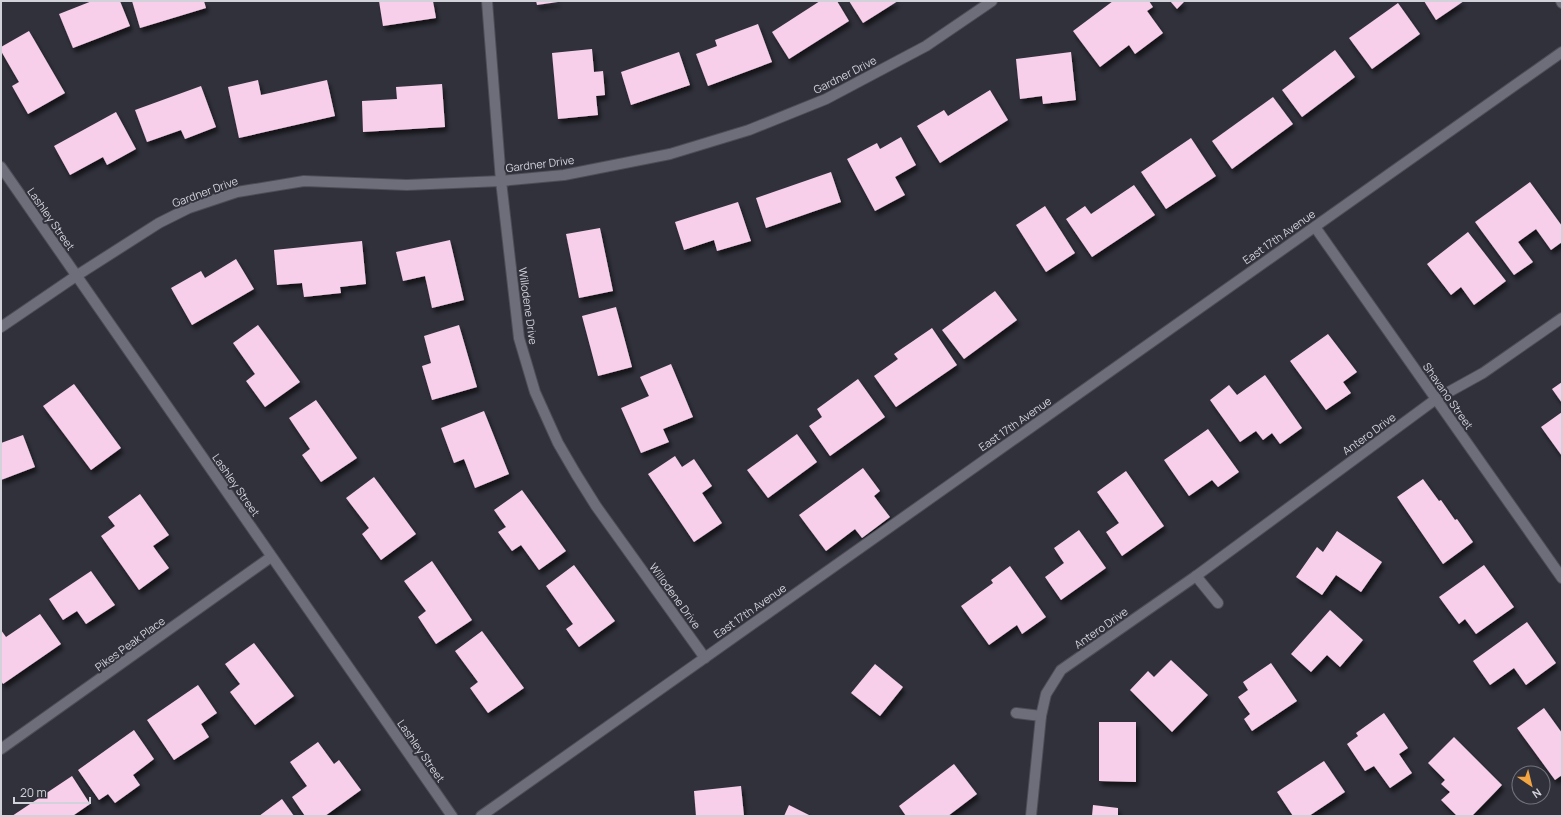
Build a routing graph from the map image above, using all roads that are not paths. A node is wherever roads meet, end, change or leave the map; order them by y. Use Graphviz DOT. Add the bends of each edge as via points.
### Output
graph roads {
  1 [pos="487,1"];
  2 [pos="992,1"];
  3 [pos="1562,52"];
  4 [pos="1,168"];
  5 [pos="501,181"];
  6 [pos="1315,227"];
  7 [pos="76,276"];
  8 [pos="1562,318"];
  9 [pos="1,327"];
  10 [pos="1436,399"];
  11 [pos="272,557"];
  12 [pos="1196,576"];
  13 [pos="1562,578"];
  14 [pos="1218,603"];
  15 [pos="705,658"];
  16 [pos="1016,713"];
  17 [pos="1041,716"];
  18 [pos="1,749"];
  19 [pos="452,816"];
  20 [pos="482,816"];
  21 [pos="1031,816"];
  1 -- 5 [label="street, Willodene Drive"];
  2 -- 5 [label="street, Gardner Drive" via="926,46 826,99 749,130 670,154 564,175"];
  3 -- 6 [label="street, East 17th Avenue"];
  4 -- 7 [label="street, Lashley Street"];
  5 -- 7 [label="street, Gardner Drive" via="407,185 304,181 237,192 189,208 159,223"];
  5 -- 15 [label="street, Willodene Drive" via="519,338 535,392 558,442 596,506"];
  6 -- 10 [label="street, Shavano Street"];
  6 -- 15 [label="street, East 17th Avenue"];
  7 -- 9 [label="street, Gardner Drive"];
  7 -- 11 [label="street, Lashley Street"];
  8 -- 10 [label="street, Antero Drive" via="1483,373"];
  10 -- 12 [label="street, Antero Drive"];
  10 -- 13 [label="street, Shavano Street"];
  11 -- 18 [label="street, Pikes Peak Place"];
  11 -- 19 [label="street, Lashley Street"];
  12 -- 14 [label="street"];
  12 -- 17 [label="street, Antero Drive" via="1062,670 1046,694"];
  15 -- 20 [label="street, East 17th Avenue"];
  16 -- 17 [label="street"];
  17 -- 21 [label="street, Antero Drive"];
}
